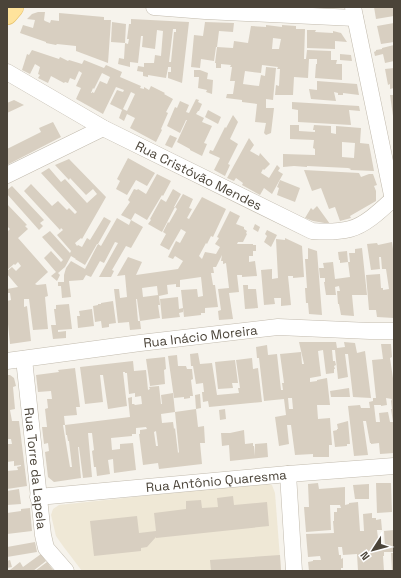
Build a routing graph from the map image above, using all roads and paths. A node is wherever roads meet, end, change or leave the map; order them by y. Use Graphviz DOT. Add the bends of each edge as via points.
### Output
graph roads {
  1 [pos="13,7"];
  2 [pos="154,7"];
  3 [pos="354,13"];
  4 [pos="7,14"];
  5 [pos="7,72"];
  6 [pos="103,128"];
  7 [pos="7,175"];
  8 [pos="393,199"];
  9 [pos="394,331"];
  10 [pos="24,359"];
  11 [pos="7,361"];
  12 [pos="394,466"];
  13 [pos="288,474"];
  14 [pos="38,497"];
  15 [pos="66,571"];
  16 [pos="294,571"];
  1 -- 4 [label="main road"];
  2 -- 3 [label="street" via="205,11"];
  3 -- 8 [label="street"];
  5 -- 6 [label="street, Rua Cristóvão Mendes"];
  6 -- 7 [label="street"];
  6 -- 8 [label="street, Rua Cristóvão Mendes" via="312,231 332,232 351,229 363,223"];
  9 -- 10 [label="street, Rua Inácio Moreira" via="278,327"];
  10 -- 11 [label="street, Rua Inácio Moreira"];
  10 -- 14 [label="street, Rua Torre da Lapela"];
  12 -- 13 [label="street, Rua Antônio Quaresma"];
  13 -- 14 [label="street, Rua Antônio Quaresma"];
  13 -- 16 [label="street"];
  14 -- 15 [label="street, Rua Torre da Lapela" via="46,548"];
}
